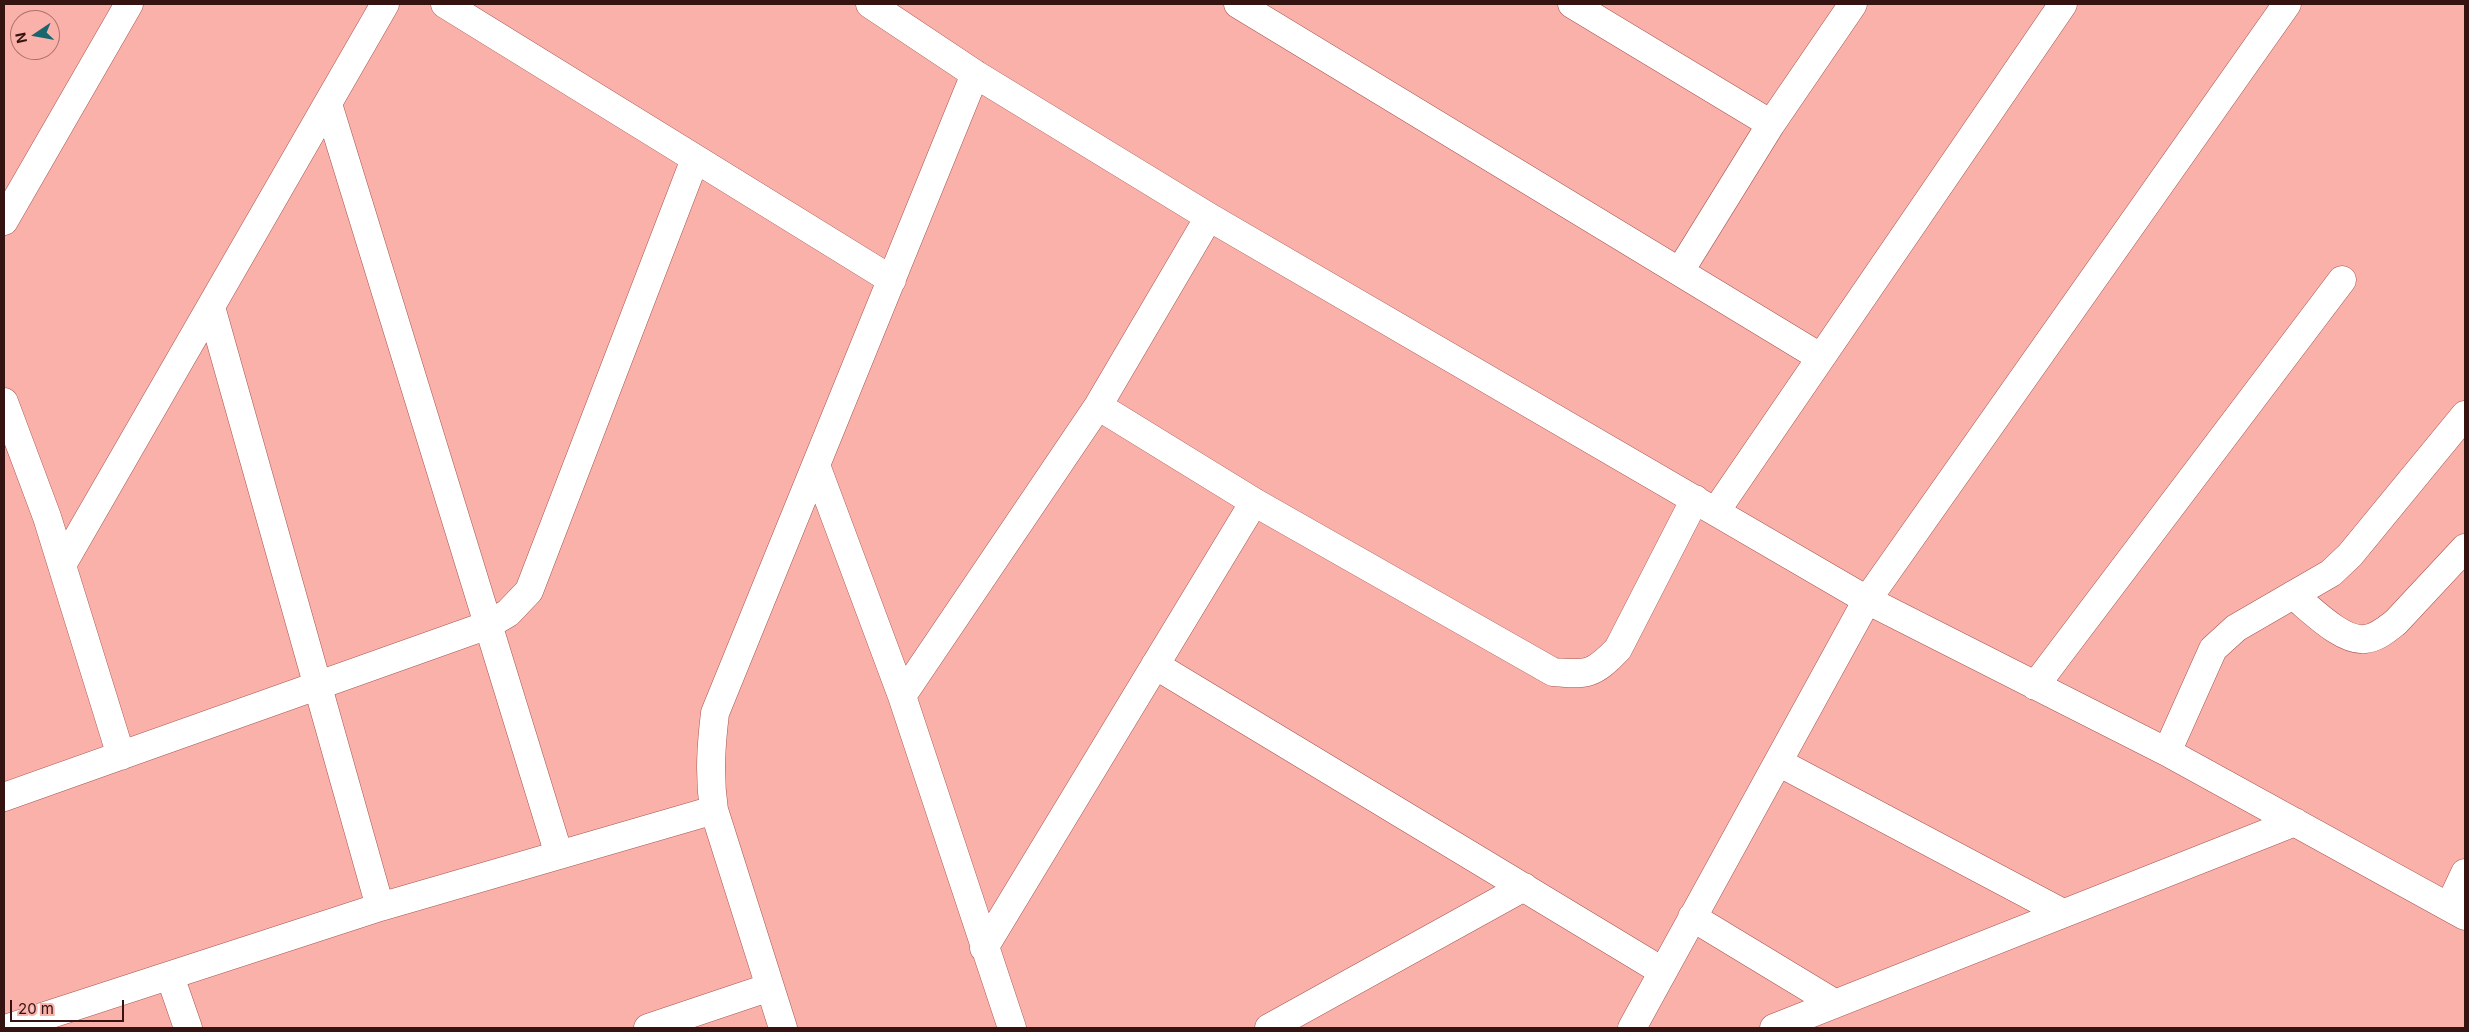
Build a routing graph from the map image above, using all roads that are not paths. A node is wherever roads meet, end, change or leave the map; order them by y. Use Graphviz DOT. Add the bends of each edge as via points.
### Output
graph roads {
  1 [pos="130,4"];
  2 [pos="385,4"];
  3 [pos="445,4"];
  4 [pos="870,4"];
  5 [pos="1238,4"];
  6 [pos="1572,4"];
  7 [pos="1853,4"];
  8 [pos="2062,4"];
  9 [pos="2287,4"];
  10 [pos="975,74"];
  11 [pos="328,104"];
  12 [pos="1771,124"];
  13 [pos="695,159"];
  14 [pos="1209,217"];
  15 [pos="4,221"];
  16 [pos="1680,271"];
  17 [pos="892,280"];
  18 [pos="2342,280"];
  19 [pos="211,307"];
  20 [pos="1820,357"];
  21 [pos="4,402"];
  22 [pos="1098,406"];
  23 [pos="2465,415"];
  24 [pos="817,468"];
  25 [pos="1254,502"];
  26 [pos="1705,505"];
  27 [pos="2465,548"];
  28 [pos="62,565"];
  29 [pos="2293,595"];
  30 [pos="1868,600"];
  31 [pos="488,625"];
  32 [pos="1155,665"];
  33 [pos="318,685"];
  34 [pos="2035,686"];
  35 [pos="902,696"];
  36 [pos="2167,752"];
  37 [pos="121,756"];
  38 [pos="1778,762"];
  39 [pos="4,797"];
  40 [pos="714,810"];
  41 [pos="2296,822"];
  42 [pos="559,854"];
  43 [pos="2465,873"];
  44 [pos="1524,887"];
  45 [pos="380,907"];
  46 [pos="2457,912"];
  47 [pos="2064,913"];
  48 [pos="1692,917"];
  49 [pos="984,948"];
  50 [pos="1662,971"];
  51 [pos="170,976"];
  52 [pos="770,987"];
  53 [pos="1834,1003"];
  54 [pos="8,1028"];
  55 [pos="188,1028"];
  56 [pos="648,1028"];
  57 [pos="783,1028"];
  58 [pos="1012,1028"];
  59 [pos="1269,1028"];
  60 [pos="1632,1028"];
  61 [pos="1774,1028"];
  1 -- 15 [label="street"];
  2 -- 11 [label="street"];
  3 -- 13 [label="street"];
  4 -- 10 [label="street"];
  5 -- 16 [label="street"];
  6 -- 12 [label="street"];
  7 -- 12 [label="street"];
  8 -- 20 [label="street"];
  9 -- 30 [label="street"];
  10 -- 14 [label="street"];
  10 -- 17 [label="street"];
  11 -- 19 [label="street"];
  11 -- 31 [label="street"];
  12 -- 16 [label="street"];
  13 -- 17 [label="street"];
  13 -- 31 [label="street" via="529,591 508,613"];
  14 -- 22 [label="street"];
  14 -- 26 [label="street"];
  16 -- 20 [label="street"];
  17 -- 24 [label="street"];
  18 -- 34 [label="street"];
  19 -- 28 [label="street"];
  19 -- 33 [label="street"];
  20 -- 26 [label="street"];
  21 -- 28 [label="street"];
  22 -- 25 [label="street"];
  22 -- 35 [label="street"];
  23 -- 29 [label="street" via="2350,555 2331,573"];
  24 -- 35 [label="street"];
  24 -- 40 [label="street" via="715,713 710,752"];
  25 -- 26 [label="street" via="1522,657 1553,672 1579,675 1600,668 1618,649"];
  25 -- 32 [label="street"];
  26 -- 30 [label="street"];
  27 -- 29 [label="street" via="2396,622 2384,633 2366,639 2347,637"];
  28 -- 37 [label="street"];
  29 -- 36 [label="street" via="2236,628 2213,649"];
  30 -- 34 [label="street"];
  30 -- 38 [label="street"];
  31 -- 33 [label="street"];
  31 -- 42 [label="street"];
  32 -- 44 [label="street"];
  32 -- 49 [label="street"];
  33 -- 37 [label="street"];
  33 -- 45 [label="street"];
  34 -- 36 [label="street"];
  35 -- 49 [label="street"];
  36 -- 41 [label="street"];
  37 -- 39 [label="street"];
  38 -- 47 [label="street"];
  38 -- 48 [label="street"];
  40 -- 42 [label="street"];
  40 -- 52 [label="street"];
  41 -- 46 [label="street"];
  41 -- 47 [label="street"];
  42 -- 45 [label="street"];
  43 -- 46 [label="street"];
  44 -- 50 [label="street"];
  44 -- 59 [label="street"];
  45 -- 51 [label="street"];
  47 -- 53 [label="street"];
  48 -- 50 [label="street"];
  48 -- 53 [label="street"];
  49 -- 58 [label="street"];
  50 -- 60 [label="street"];
  51 -- 54 [label="street"];
  51 -- 55 [label="street"];
  52 -- 56 [label="street"];
  52 -- 57 [label="street"];
  53 -- 61 [label="street"];
}
